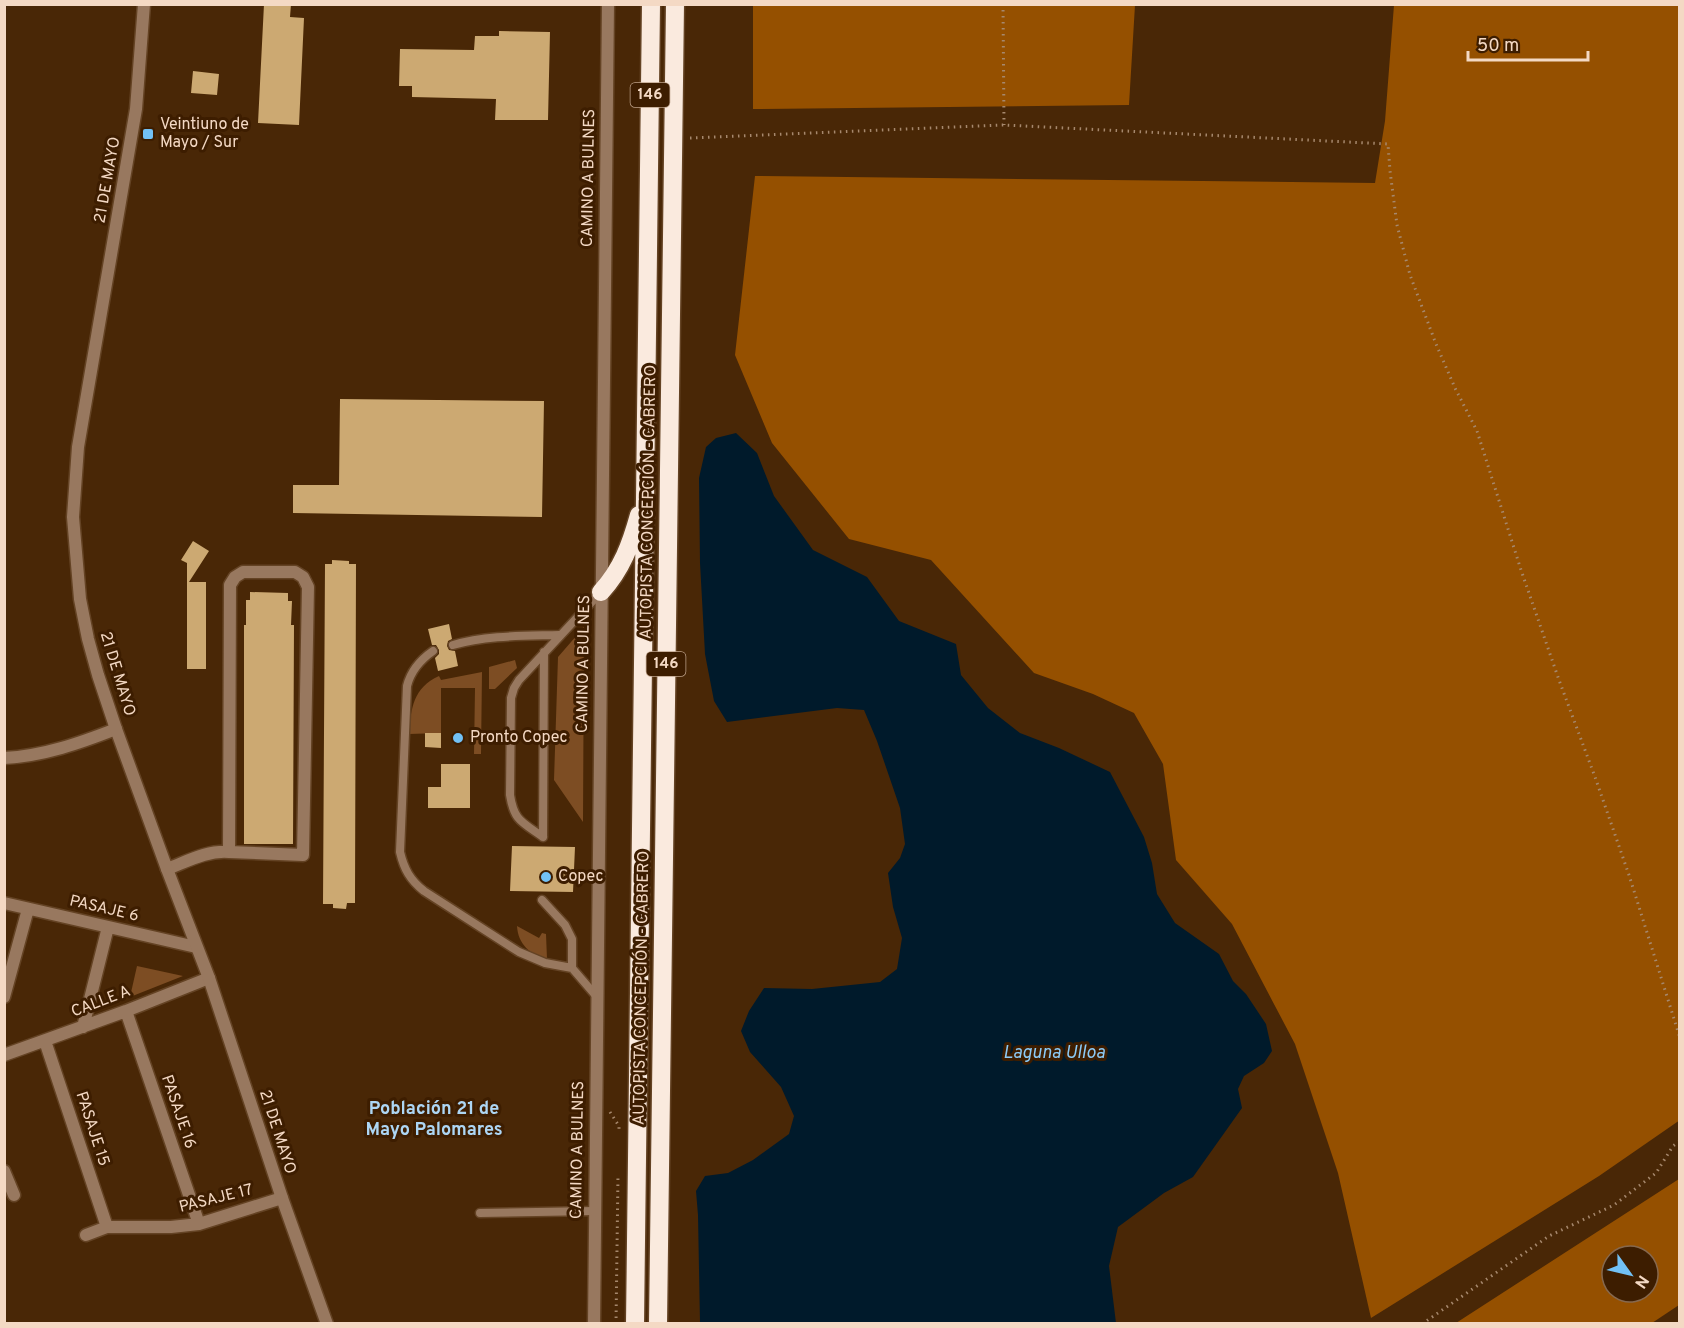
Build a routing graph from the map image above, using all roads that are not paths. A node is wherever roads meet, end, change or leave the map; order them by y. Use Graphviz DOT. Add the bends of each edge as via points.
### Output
graph roads {
  1 [pos="144,4"];
  2 [pos="608,4"];
  3 [pos="651,4"];
  4 [pos="675,4"];
  5 [pos="646,490"];
  6 [pos="601,592"];
  7 [pos="560,635"];
  8 [pos="453,645"];
  9 [pos="434,651"];
  10 [pos="544,652"];
  11 [pos="116,729"];
  12 [pos="4,758"];
  13 [pos="229,852"];
  14 [pos="167,869"];
  15 [pos="542,900"];
  16 [pos="4,903"];
  17 [pos="28,909"];
  18 [pos="108,927"];
  19 [pos="196,947"];
  20 [pos="572,968"];
  21 [pos="208,978"];
  22 [pos="4,997"];
  23 [pos="597,997"];
  24 [pos="126,1011"];
  25 [pos="83,1027"];
  26 [pos="45,1041"];
  27 [pos="4,1055"];
  28 [pos="4,1171"];
  29 [pos="14,1195"];
  30 [pos="282,1198"];
  31 [pos="594,1211"];
  32 [pos="480,1213"];
  33 [pos="199,1224"];
  34 [pos="107,1227"];
  35 [pos="86,1235"];
  36 [pos="327,1323"];
  37 [pos="594,1323"];
  38 [pos="636,1323"];
  39 [pos="657,1323"];
  1 -- 11 [label="street, 21 DE MAYO" via="135,119 83,415 74,493 80,599"];
  2 -- 6 [label="street, CAMINO A BULNES"];
  3 -- 5 [label="highway, AUTOPISTA CONCEPCIÓN - CABRERO / 146"];
  4 -- 39 [label="highway, AUTOPISTA CONCEPCIÓN - CABRERO / 146"];
  5 -- 6 [label="highway" via="626,556"];
  5 -- 38 [label="highway, AUTOPISTA CONCEPCIÓN - CABRERO / 146"];
  6 -- 7 [label="lane"];
  6 -- 23 [label="street, CAMINO A BULNES"];
  7 -- 8 [label="lane" via="485,638"];
  7 -- 10 [label="lane"];
  9 -- 20 [label="lane" via="418,663 406,686 402,863 417,886 519,952 545,963"];
  10 -- 10 [label="lane" via="513,688 510,795 518,819 543,837"];
  11 -- 12 [label="street" via="68,747"];
  11 -- 14 [label="street, 21 DE MAYO"];
  13 -- 13 [label="street" via="303,855 308,587 303,577 294,572 243,572 230,585"];
  13 -- 14 [label="street" via="209,853"];
  14 -- 19 [label="street, 21 DE MAYO"];
  15 -- 20 [label="lane" via="572,939"];
  16 -- 17 [label="street, PASAJE 6"];
  17 -- 18 [label="street, PASAJE 6"];
  17 -- 22 [label="street"];
  18 -- 19 [label="street, PASAJE 6"];
  18 -- 25 [label="street"];
  19 -- 21 [label="street, 21 DE MAYO"];
  20 -- 23 [label="lane"];
  21 -- 24 [label="street, CALLE A"];
  21 -- 30 [label="street, 21 DE MAYO"];
  23 -- 31 [label="street, CAMINO A BULNES"];
  24 -- 25 [label="street, CALLE A"];
  24 -- 33 [label="street, PASAJE 16"];
  25 -- 26 [label="street, CALLE A"];
  26 -- 27 [label="street, CALLE A"];
  26 -- 34 [label="street, PASAJE 15"];
  28 -- 29 [label="street"];
  30 -- 33 [label="street, PASAJE 17"];
  30 -- 36 [label="street, 21 DE MAYO"];
  31 -- 32 [label="lane"];
  31 -- 37 [label="street, CAMINO A BULNES"];
  33 -- 34 [label="street, PASAJE 17"];
  34 -- 35 [label="street, PASAJE 17"];
}
